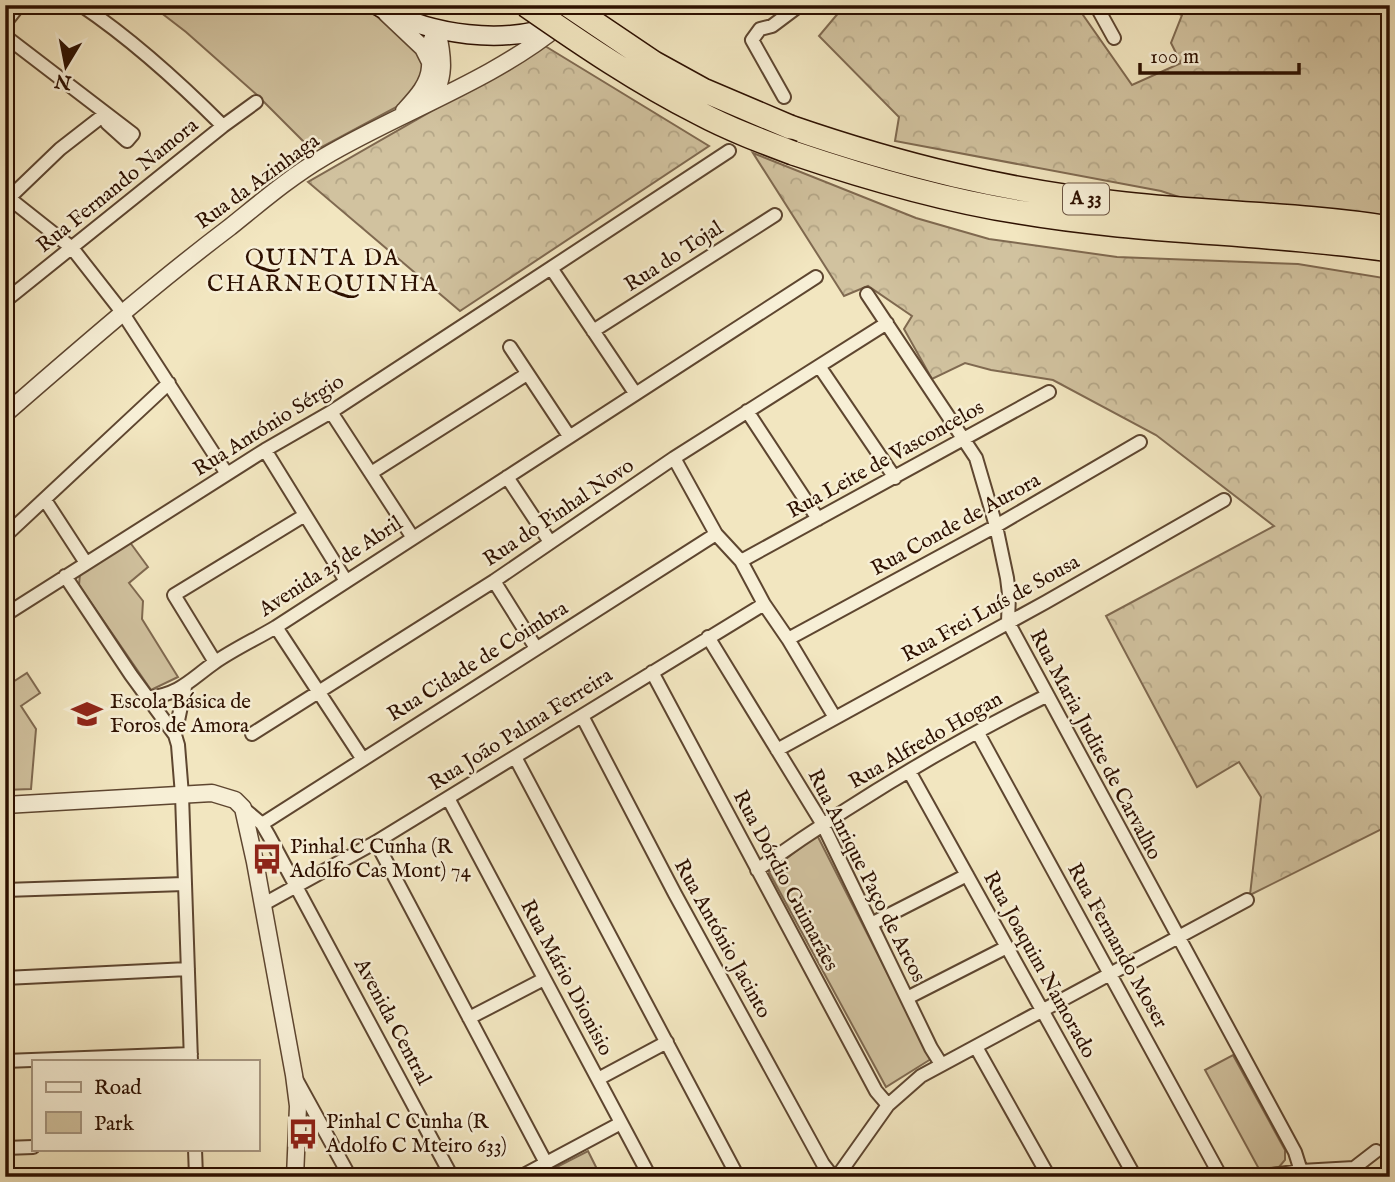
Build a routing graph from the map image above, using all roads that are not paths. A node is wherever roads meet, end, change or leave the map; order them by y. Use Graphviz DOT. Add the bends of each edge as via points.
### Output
graph roads {
  1 [pos="19,5"];
  2 [pos="81,5"];
  3 [pos="526,5"];
  4 [pos="597,5"];
  5 [pos="800,5"];
  6 [pos="379,7"];
  7 [pos="1098,7"];
  8 [pos="565,14"];
  9 [pos="5,23"];
  10 [pos="437,29"];
  11 [pos="5,36"];
  12 [pos="1114,38"];
  13 [pos="429,60"];
  14 [pos="784,97"];
  15 [pos="256,102"];
  16 [pos="425,105"];
  17 [pos="399,116"];
  18 [pos="223,126"];
  19 [pos="729,151"];
  20 [pos="7,197"];
  21 [pos="775,215"];
  22 [pos="1390,228"];
  23 [pos="72,248"];
  24 [pos="1390,250"];
  25 [pos="551,268"];
  26 [pos="816,277"];
  27 [pos="867,294"];
  28 [pos="7,296"];
  29 [pos="122,312"];
  30 [pos="887,323"];
  31 [pos="593,331"];
  32 [pos="510,347"];
  33 [pos="819,366"];
  34 [pos="527,374"];
  35 [pos="169,383"];
  36 [pos="1049,392"];
  37 [pos="635,393"];
  38 [pos="747,411"];
  39 [pos="331,412"];
  40 [pos="5,414"];
  41 [pos="569,436"];
  42 [pos="964,440"];
  43 [pos="1140,442"];
  44 [pos="265,450"];
  45 [pos="674,458"];
  46 [pos="371,473"];
  47 [pos="227,474"];
  48 [pos="507,477"];
  49 [pos="895,478"];
  50 [pos="45,500"];
  51 [pos="1224,500"];
  52 [pos="305,514"];
  53 [pos="817,519"];
  54 [pos="996,526"];
  55 [pos="716,534"];
  56 [pos="5,536"];
  57 [pos="413,538"];
  58 [pos="550,542"];
  59 [pos="741,561"];
  60 [pos="86,563"];
  61 [pos="65,576"];
  62 [pos="346,581"];
  63 [pos="494,581"];
  64 [pos="764,604"];
  65 [pos="5,615"];
  66 [pos="1008,622"];
  67 [pos="276,627"];
  68 [pos="708,637"];
  69 [pos="788,639"];
  70 [pos="536,648"];
  71 [pos="215,662"];
  72 [pos="652,672"];
  73 [pos="185,687"];
  74 [pos="319,691"];
  75 [pos="1046,696"];
  76 [pos="148,698"];
  77 [pos="582,716"];
  78 [pos="834,716"];
  79 [pos="978,733"];
  80 [pos="175,734"];
  81 [pos="252,734"];
  82 [pos="777,750"];
  83 [pos="515,757"];
  84 [pos="362,758"];
  85 [pos="909,771"];
  86 [pos="181,795"];
  87 [pos="448,798"];
  88 [pos="5,805"];
  89 [pos="243,808"];
  90 [pos="822,823"];
  91 [pos="262,824"];
  92 [pos="376,842"];
  93 [pos="757,870"];
  94 [pos="967,876"];
  95 [pos="184,884"];
  96 [pos="296,886"];
  97 [pos="5,890"];
  98 [pos="1247,900"];
  99 [pos="262,905"];
  100 [pos="871,924"];
  101 [pos="1178,937"];
  102 [pos="1007,947"];
  103 [pos="188,969"];
  104 [pos="1110,974"];
  105 [pos="5,978"];
  106 [pos="544,979"];
  107 [pos="907,998"];
  108 [pos="1041,1011"];
  109 [pos="469,1018"];
  110 [pos="667,1042"];
  111 [pos="976,1046"];
  112 [pos="191,1057"];
  113 [pos="32,1060"];
  114 [pos="52,1060"];
  115 [pos="5,1061"];
  116 [pos="941,1064"];
  117 [pos="295,1075"];
  118 [pos="598,1079"];
  119 [pos="888,1105"];
  120 [pos="621,1123"];
  121 [pos="32,1147"];
  122 [pos="5,1148"];
  123 [pos="195,1150"];
  124 [pos="1376,1151"];
  125 [pos="546,1163"];
  126 [pos="1301,1171"];
  127 [pos="196,1177"];
  128 [pos="295,1177"];
  129 [pos="350,1177"];
  130 [pos="452,1177"];
  131 [pos="520,1177"];
  132 [pos="650,1177"];
  133 [pos="738,1177"];
  134 [pos="835,1177"];
  135 [pos="1049,1177"];
  136 [pos="1135,1177"];
  137 [pos="1221,1177"];
  138 [pos="1257,1177"];
  1 -- 9 [label="street"];
  2 -- 18 [label="street" via="185,88"];
  3 -- 24 [label="highway, A 33, bridge" via="645,84 700,114 793,153 900,187 1020,213"];
  4 -- 8 [label="main road"];
  5 -- 14 [label="street" via="772,26 760,29 752,40"];
  6 -- 10 [label="main road"];
  6 -- 13 [label="street"];
  7 -- 12 [label="street"];
  8 -- 10 [label="main road" via="506,34"];
  8 -- 16 [label="street, Rua da Azinhaga" via="540,42"];
  8 -- 22 [label="highway, A 33, bridge" via="724,99 790,127 930,171 1125,204"];
  10 -- 13 [label="street" via="428,47"];
  10 -- 16 [label="street" via="442,78"];
  11 -- 20 [label="street" via="105,114"];
  13 -- 17 [label="street" via="424,85"];
  15 -- 18 [label="street, Rua Fernando Namora"];
  16 -- 17 [label="street, Rua da Azinhaga"];
  17 -- 29 [label="street, Rua da Azinhaga" via="305,169"];
  18 -- 23 [label="street, Rua Fernando Namora"];
  19 -- 25 [label="street, Rua António Sérgio"];
  20 -- 23 [label="street"];
  21 -- 31 [label="street, Rua do Tojal"];
  23 -- 28 [label="street, Rua Fernando Namora"];
  23 -- 29 [label="street"];
  25 -- 31 [label="street"];
  25 -- 39 [label="street, Rua António Sérgio"];
  26 -- 37 [label="street, Avenida 25 de Abril"];
  27 -- 30 [label="street, Rua Maria Judite de Carvalho"];
  29 -- 35 [label="street"];
  29 -- 40 [label="street, Rua da Azinhaga"];
  30 -- 33 [label="street, Rua do Pinhal Novo"];
  30 -- 42 [label="street, Rua Maria Judite de Carvalho"];
  31 -- 37 [label="street"];
  32 -- 34 [label="street"];
  33 -- 38 [label="street, Rua do Pinhal Novo"];
  33 -- 49 [label="street"];
  34 -- 41 [label="street"];
  34 -- 46 [label="street"];
  35 -- 47 [label="street"];
  35 -- 50 [label="street"];
  36 -- 42 [label="street, Rua Leite de Vasconcelos"];
  37 -- 41 [label="street, Avenida 25 de Abril"];
  38 -- 45 [label="street, Rua do Pinhal Novo"];
  38 -- 53 [label="street"];
  39 -- 44 [label="street, Rua António Sérgio"];
  39 -- 46 [label="street"];
  41 -- 48 [label="street, Avenida 25 de Abril"];
  42 -- 49 [label="street, Rua Leite de Vasconcelos"];
  42 -- 54 [label="street, Rua Maria Judite de Carvalho" via="976,458"];
  43 -- 54 [label="street, Rua Conde de Aurora"];
  44 -- 47 [label="street, Rua António Sérgio"];
  44 -- 52 [label="street"];
  45 -- 55 [label="street"];
  45 -- 58 [label="street, Rua do Pinhal Novo"];
  46 -- 57 [label="street"];
  47 -- 60 [label="street, Rua António Sérgio"];
  48 -- 57 [label="street, Avenida 25 de Abril"];
  48 -- 58 [label="street"];
  49 -- 53 [label="street, Rua Leite de Vasconcelos"];
  50 -- 56 [label="street"];
  50 -- 60 [label="street"];
  51 -- 66 [label="street, Rua Frei Luís de Sousa"];
  52 -- 62 [label="street"];
  52 -- 71 [label="street" via="174,595"];
  53 -- 59 [label="street, Rua Leite de Vasconcelos"];
  54 -- 66 [label="street, Rua Maria Judite de Carvalho" via="1009,594"];
  54 -- 69 [label="street, Rua Conde de Aurora"];
  55 -- 59 [label="street"];
  55 -- 70 [label="street, Rua Cidade de Coimbra"];
  57 -- 62 [label="street, Avenida 25 de Abril"];
  58 -- 63 [label="street, Rua do Pinhal Novo"];
  59 -- 64 [label="street"];
  60 -- 61 [label="street, Rua António Sérgio"];
  61 -- 65 [label="street, Rua António Sérgio"];
  61 -- 76 [label="street"];
  62 -- 67 [label="street, Avenida 25 de Abril"];
  63 -- 70 [label="street"];
  63 -- 74 [label="street, Rua do Pinhal Novo"];
  64 -- 68 [label="street, Rua João Palma Ferreira"];
  64 -- 69 [label="street"];
  66 -- 75 [label="street, Rua Maria Judite de Carvalho"];
  66 -- 78 [label="street, Rua Frei Luís de Sousa"];
  67 -- 71 [label="street, Avenida 25 de Abril"];
  67 -- 74 [label="street"];
  68 -- 72 [label="street, Rua João Palma Ferreira"];
  68 -- 82 [label="street, Rua Anrique Paço de Arcos"];
  69 -- 78 [label="street"];
  70 -- 84 [label="street, Rua Cidade de Coimbra"];
  71 -- 73 [label="street, Avenida 25 de Abril"];
  72 -- 77 [label="street, Rua João Palma Ferreira"];
  72 -- 93 [label="street, Rua Dórdio Guimarães"];
  73 -- 76 [label="street"];
  73 -- 80 [label="street"];
  74 -- 81 [label="street, Rua do Pinhal Novo"];
  74 -- 84 [label="street"];
  75 -- 79 [label="street, Rua Alfredo Hogan"];
  75 -- 101 [label="street, Rua Maria Judite de Carvalho"];
  76 -- 80 [label="street"];
  77 -- 83 [label="street, Rua João Palma Ferreira"];
  77 -- 134 [label="street, Rua António Jacinto" via="823,1164"];
  78 -- 82 [label="street, Rua Frei Luís de Sousa"];
  79 -- 85 [label="street, Rua Alfredo Hogan"];
  79 -- 104 [label="street, Rua Fernando Moser"];
  80 -- 86 [label="street"];
  82 -- 90 [label="street, Rua Anrique Paço de Arcos"];
  83 -- 87 [label="street, Rua João Palma Ferreira"];
  83 -- 110 [label="street"];
  84 -- 91 [label="street, Rua Cidade de Coimbra"];
  85 -- 90 [label="street, Rua Alfredo Hogan"];
  85 -- 94 [label="street, Rua Joaquim Namorado"];
  86 -- 88 [label="street"];
  86 -- 89 [label="street" via="212,793"];
  86 -- 95 [label="street"];
  87 -- 92 [label="street, Rua João Palma Ferreira"];
  87 -- 106 [label="street, Rua Mário Dionisio"];
  89 -- 91 [label="street"];
  89 -- 99 [label="street"];
  90 -- 93 [label="street, Rua Alfredo Hogan"];
  90 -- 100 [label="street, Rua Anrique Paço de Arcos"];
  91 -- 96 [label="street, Avenida Central"];
  92 -- 96 [label="street, Rua João Palma Ferreira"];
  92 -- 109 [label="street"];
  93 -- 119 [label="street, Rua Dórdio Guimarães" via="876,1091"];
  94 -- 100 [label="street"];
  94 -- 102 [label="street, Rua Joaquim Namorado"];
  95 -- 97 [label="street"];
  95 -- 103 [label="street"];
  96 -- 99 [label="street, Rua João Palma Ferreira"];
  96 -- 130 [label="street, Avenida Central"];
  98 -- 101 [label="street"];
  99 -- 117 [label="street"];
  100 -- 107 [label="street, Rua Anrique Paço de Arcos"];
  101 -- 104 [label="street"];
  101 -- 126 [label="street, Rua Maria Judite de Carvalho" via="1295,1152"];
  102 -- 107 [label="street"];
  102 -- 108 [label="street, Rua Joaquim Namorado"];
  103 -- 105 [label="street"];
  103 -- 112 [label="street"];
  104 -- 108 [label="street"];
  104 -- 137 [label="street, Rua Fernando Moser"];
  106 -- 109 [label="street"];
  106 -- 118 [label="street, Rua Mário Dionisio"];
  107 -- 116 [label="street, Rua Anrique Paço de Arcos"];
  108 -- 111 [label="street"];
  108 -- 136 [label="street, Rua Joaquim Namorado"];
  109 -- 125 [label="street"];
  110 -- 118 [label="street"];
  110 -- 133 [label="street"];
  111 -- 116 [label="street"];
  111 -- 135 [label="street"];
  112 -- 114 [label="street"];
  113 -- 115 [label="street"];
  116 -- 119 [label="street"];
  117 -- 128 [label="street"];
  117 -- 129 [label="street"];
  118 -- 120 [label="street, Rua Mário Dionisio"];
  119 -- 134 [label="street"];
  120 -- 125 [label="street"];
  120 -- 132 [label="street, Rua Mário Dionisio"];
  121 -- 122 [label="street"];
  123 -- 127 [label="street"];
  124 -- 126 [label="street" via="1354,1168"];
  125 -- 131 [label="street"];
  126 -- 138 [label="street"];
}
